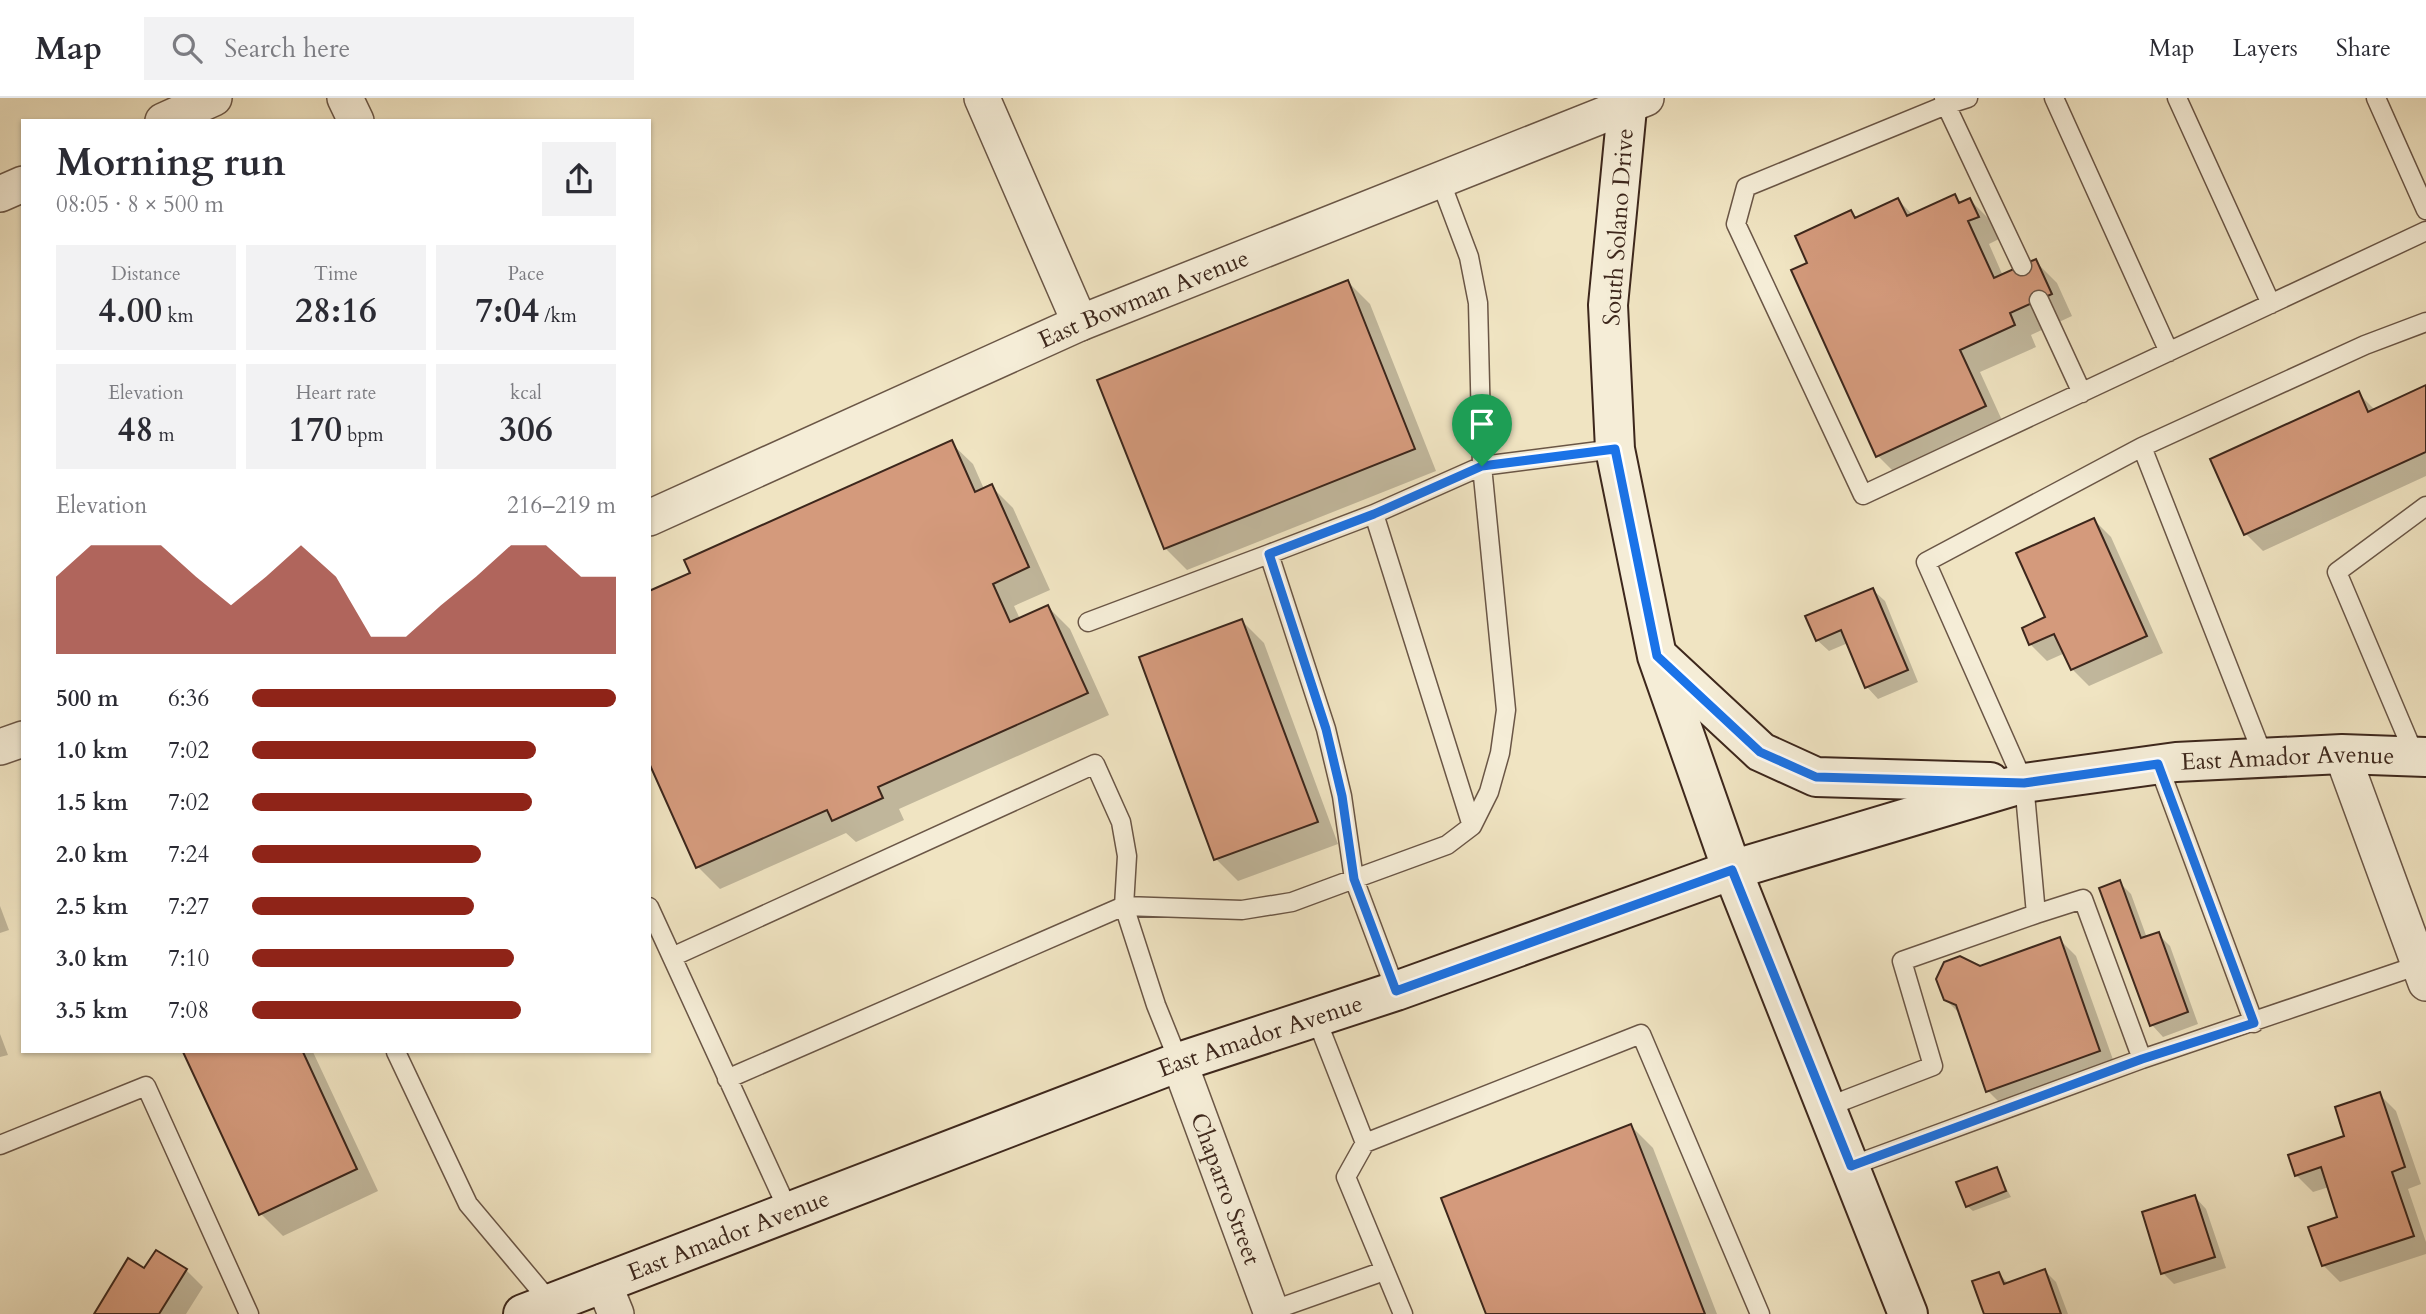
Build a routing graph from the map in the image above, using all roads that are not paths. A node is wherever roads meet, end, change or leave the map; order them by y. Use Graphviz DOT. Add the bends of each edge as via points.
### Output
graph roads {
  1 [pos="214,98"];
  2 [pos="345,98"];
  3 [pos="982,98"];
  4 [pos="1968,98"];
  5 [pos="2054,98"];
  6 [pos="2177,98"];
  7 [pos="2376,98"];
  8 [pos="1634,100"];
  9 [pos="1945,101"];
  10 [pos="167,119"];
  11 [pos="355,119"];
  12 [pos="1440,180"];
  13 [pos="21,185"];
  14 [pos="0,194"];
  15 [pos="2426,210"];
  16 [pos="2426,231"];
  17 [pos="2022,266"];
  18 [pos="2039,300"];
  19 [pos="2271,304"];
  20 [pos="2426,322"];
  21 [pos="1080,323"];
  22 [pos="2169,352"];
  23 [pos="2082,393"];
  24 [pos="2142,447"];
  25 [pos="1615,449"];
  26 [pos="1482,466"];
  27 [pos="2426,506"];
  28 [pos="1374,514"];
  29 [pos="651,517"];
  30 [pos="1269,554"];
  31 [pos="1088,622"];
  32 [pos="1657,656"];
  33 [pos="21,740"];
  34 [pos="0,747"];
  35 [pos="2342,754"];
  36 [pos="2420,757"];
  37 [pos="2264,758"];
  38 [pos="2158,764"];
  39 [pos="2024,783"];
  40 [pos="1472,826"];
  41 [pos="1732,870"];
  42 [pos="1354,879"];
  43 [pos="1124,906"];
  44 [pos="651,911"];
  45 [pos="2036,914"];
  46 [pos="672,957"];
  47 [pos="2423,974"];
  48 [pos="1396,991"];
  49 [pos="1316,1018"];
  50 [pos="2254,1023"];
  51 [pos="396,1053"];
  52 [pos="2142,1059"];
  53 [pos="1179,1062"];
  54 [pos="727,1079"];
  55 [pos="1827,1107"];
  56 [pos="1365,1143"];
  57 [pos="0,1145"];
  58 [pos="1851,1166"];
  59 [pos="789,1212"];
  60 [pos="1384,1271"];
  61 [pos="610,1298"];
  62 [pos="537,1308"];
  63 [pos="1272,1312"];
  64 [pos="249,1314"];
  65 [pos="1403,1314"];
  66 [pos="1760,1314"];
  67 [pos="1908,1314"];
  1 -- 10 [label="street"];
  2 -- 11 [label="street"];
  3 -- 21 [label="street"];
  4 -- 9 [label="lane"];
  5 -- 22 [label="lane"];
  6 -- 19 [label="lane"];
  7 -- 15 [label="lane"];
  8 -- 12 [label="street, East Bowman Avenue"];
  8 -- 25 [label="main road, South Solano Drive" via="1608,305"];
  9 -- 17 [label="lane"];
  9 -- 23 [label="lane" via="1746,187 1737,223 1863,495"];
  12 -- 21 [label="street, East Bowman Avenue"];
  12 -- 26 [label="lane" via="1469,257 1478,303"];
  13 -- 14 [label="street"];
  16 -- 19 [label="lane"];
  18 -- 23 [label="lane"];
  19 -- 22 [label="lane"];
  20 -- 24 [label="lane" via="2365,345"];
  21 -- 29 [label="street, East Bowman Avenue"];
  22 -- 23 [label="lane"];
  24 -- 37 [label="lane"];
  24 -- 39 [label="lane" via="1926,562"];
  25 -- 26 [label="lane"];
  25 -- 32 [label="main road, South Solano Drive"];
  26 -- 28 [label="lane"];
  26 -- 40 [label="lane" via="1506,710 1489,792"];
  27 -- 36 [label="lane" via="2337,572"];
  28 -- 30 [label="lane"];
  28 -- 40 [label="lane"];
  30 -- 31 [label="lane"];
  30 -- 42 [label="lane" via="1326,729"];
  32 -- 39 [label="main road" via="1760,752 1816,777"];
  32 -- 41 [label="main road, South Solano Drive"];
  33 -- 34 [label="street"];
  35 -- 36 [label="main road, East Amador Avenue"];
  35 -- 37 [label="main road, East Amador Avenue"];
  35 -- 47 [label="street"];
  37 -- 38 [label="main road, East Amador Avenue"];
  38 -- 39 [label="main road, East Amador Avenue"];
  38 -- 50 [label="lane"];
  39 -- 41 [label="main road, East Amador Avenue"];
  39 -- 45 [label="lane"];
  40 -- 42 [label="lane" via="1447,845"];
  41 -- 48 [label="main road, East Amador Avenue"];
  41 -- 55 [label="main road, South Solano Drive"];
  42 -- 43 [label="lane" via="1292,902 1242,910"];
  42 -- 48 [label="lane"];
  43 -- 46 [label="lane" via="1128,856 1121,822 1095,764"];
  43 -- 53 [label="lane"];
  43 -- 54 [label="lane"];
  44 -- 46 [label="lane"];
  45 -- 52 [label="lane" via="2083,899"];
  45 -- 55 [label="lane" via="1902,961 1933,1066"];
  46 -- 54 [label="lane"];
  47 -- 50 [label="lane"];
  48 -- 49 [label="main road, East Amador Avenue"];
  49 -- 53 [label="main road, East Amador Avenue"];
  49 -- 56 [label="lane"];
  50 -- 52 [label="lane"];
  51 -- 62 [label="lane" via="468,1204"];
  52 -- 58 [label="lane"];
  53 -- 59 [label="main road, East Amador Avenue"];
  53 -- 63 [label="street, Chaparro Street"];
  54 -- 59 [label="lane"];
  55 -- 58 [label="main road, South Solano Drive"];
  56 -- 60 [label="lane" via="1346,1177"];
  56 -- 66 [label="lane" via="1641,1034"];
  57 -- 64 [label="lane" via="146,1086"];
  58 -- 67 [label="main road, South Solano Drive"];
  59 -- 61 [label="main road, East Amador Avenue"];
  60 -- 63 [label="lane"];
  60 -- 65 [label="lane"];
  61 -- 62 [label="main road, East Amador Avenue"];
}
